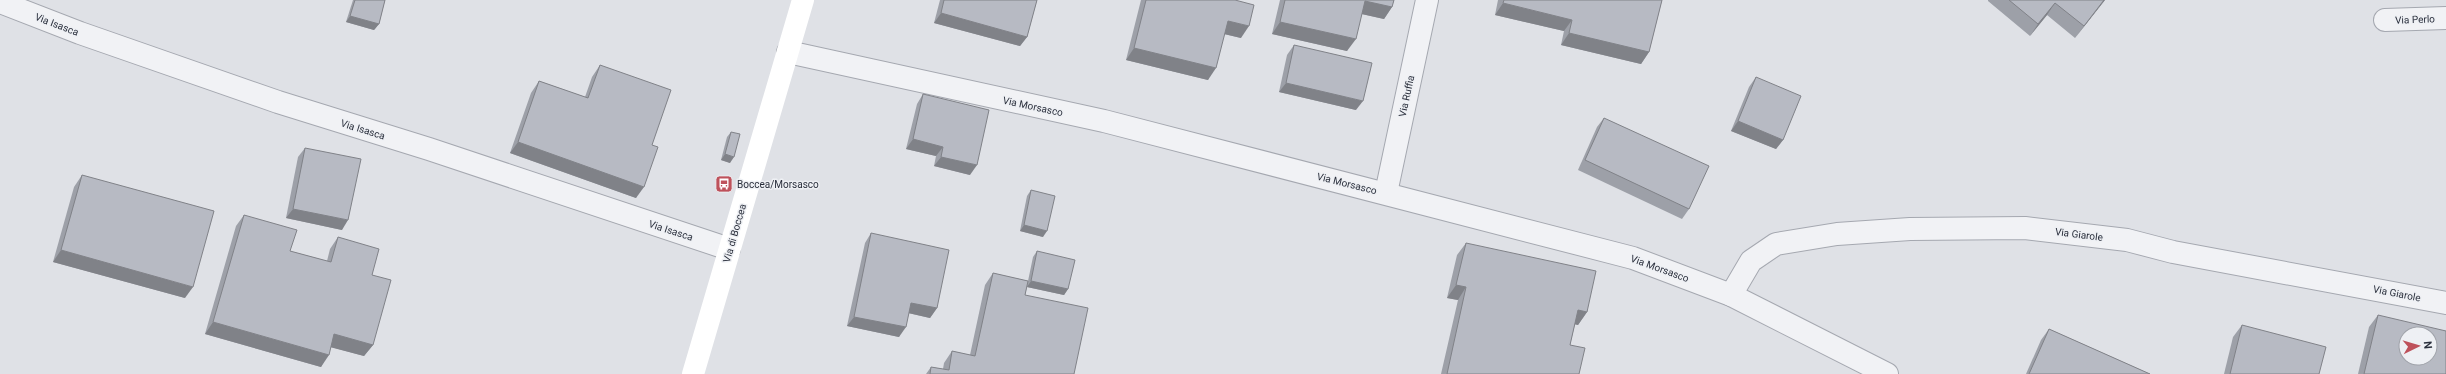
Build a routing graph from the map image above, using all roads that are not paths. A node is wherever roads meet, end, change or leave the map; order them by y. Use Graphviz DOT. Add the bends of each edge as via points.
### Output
graph roads {
  1 [pos="803,0"];
  2 [pos="1427,0"];
  3 [pos="0,2"];
  4 [pos="2446,18"];
  5 [pos="2385,20"];
  6 [pos="788,52"];
  7 [pos="1386,193"];
  8 [pos="729,249"];
  9 [pos="1732,295"];
  10 [pos="2446,303"];
  11 [pos="693,374"];
  12 [pos="1887,374"];
  1 -- 6 [label="main road, Via di Boccea"];
  2 -- 7 [label="street, Via Ruffia"];
  3 -- 8 [label="street, Via Isasca" via="80,33 278,102 429,149"];
  4 -- 5 [label="street, Via Perlo"];
  6 -- 7 [label="street, Via Morsasco" via="1104,121"];
  6 -- 8 [label="main road, Via di Boccea"];
  7 -- 9 [label="street, Via Morsasco" via="1633,258"];
  8 -- 11 [label="main road, Via di Boccea"];
  9 -- 10 [label="street, Via Giarole" via="1751,261 1776,244 1838,234 1910,229 2025,228 2127,240 2172,252"];
  9 -- 12 [label="street, Via Morsasco"];
}
